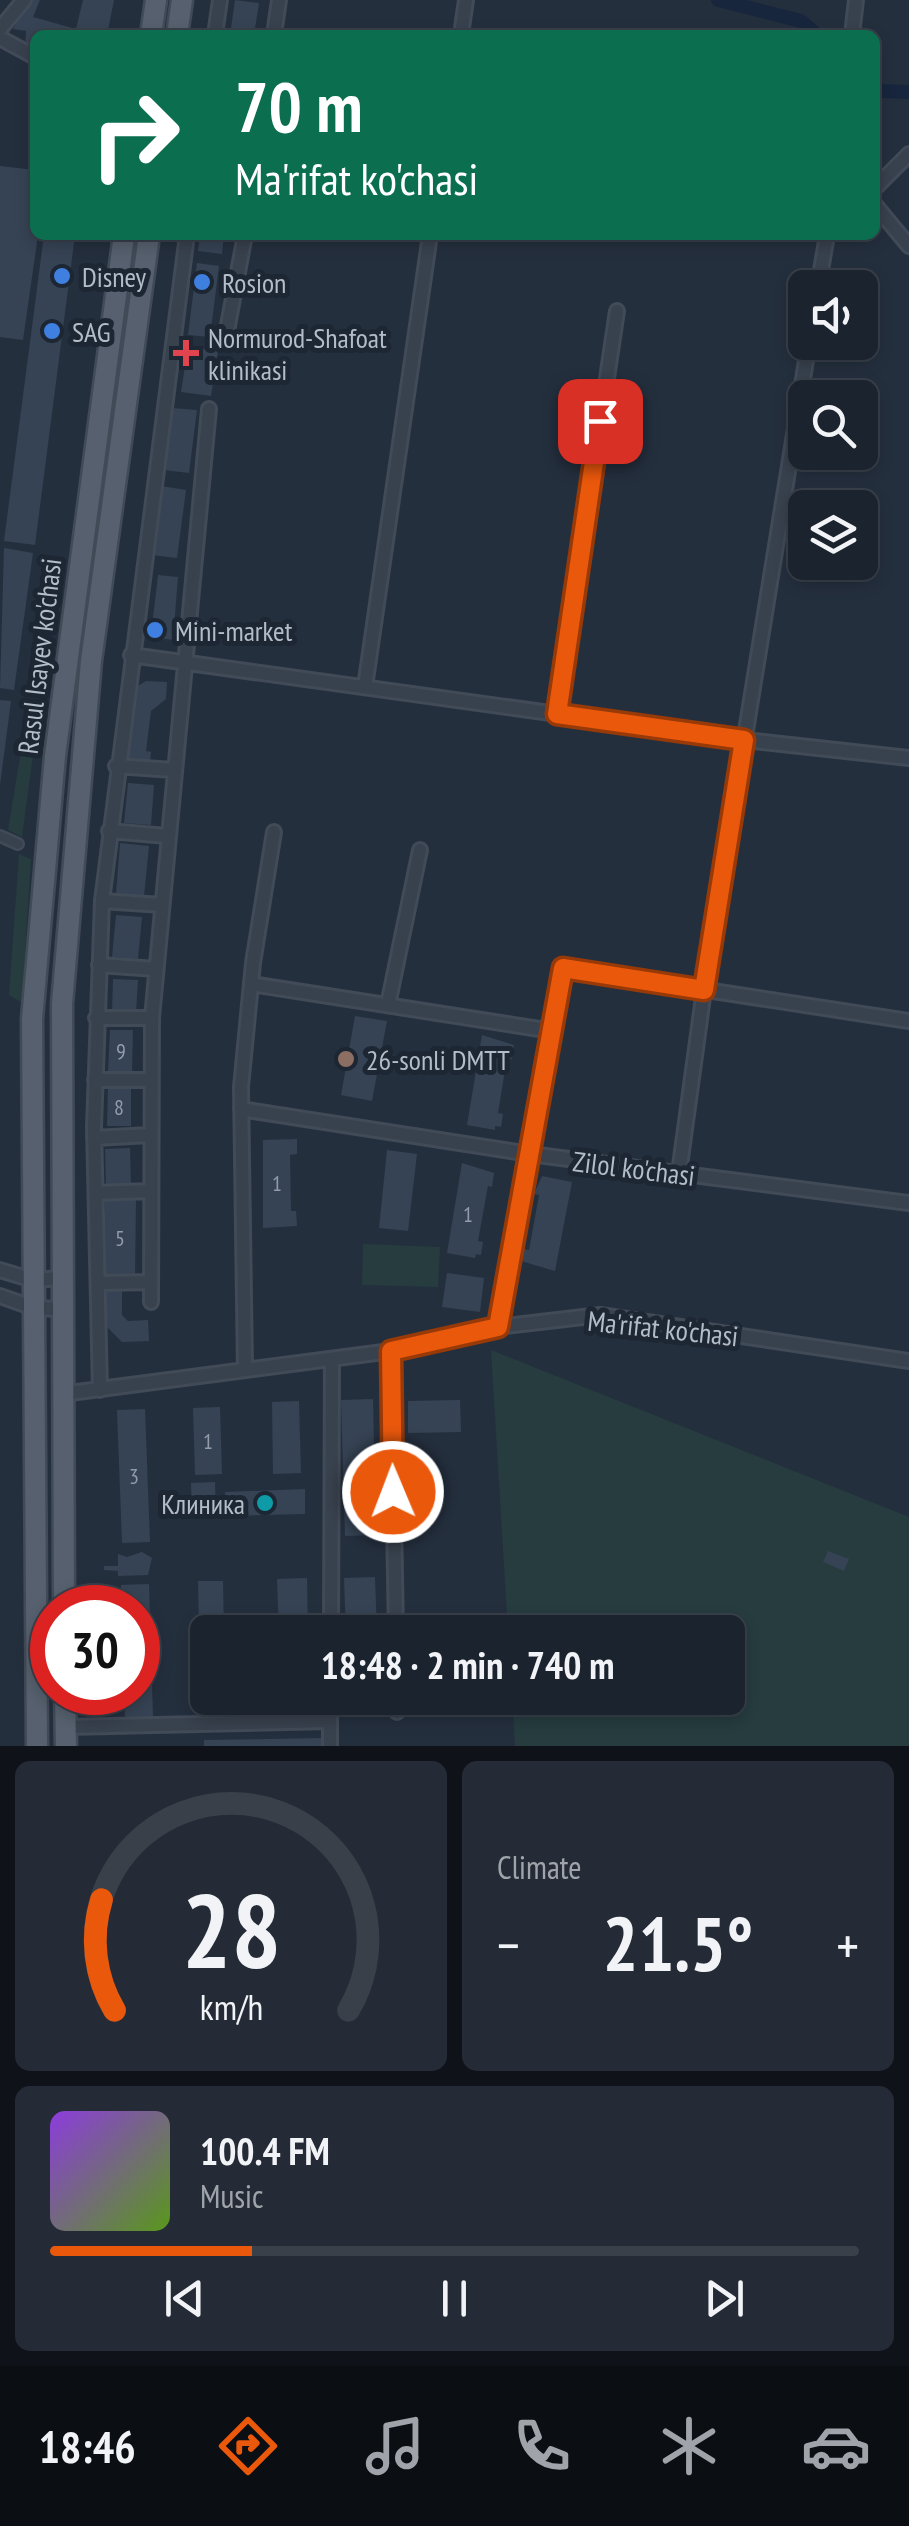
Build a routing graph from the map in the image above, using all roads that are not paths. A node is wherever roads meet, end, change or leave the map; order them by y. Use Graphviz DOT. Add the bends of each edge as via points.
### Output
graph roads {
  1 [pos="24,0"];
  2 [pos="156,0"];
  3 [pos="182,0"];
  4 [pos="220,0"];
  5 [pos="279,0"];
  6 [pos="466,0"];
  7 [pos="856,0"];
  8 [pos="0,29"];
  9 [pos="153,30"];
  10 [pos="178,30"];
  11 [pos="216,30"];
  12 [pos="275,30"];
  13 [pos="462,30"];
  14 [pos="853,30"];
  15 [pos="0,38"];
  16 [pos="30,54"];
  17 [pos="909,154"];
  18 [pos="880,183"];
  19 [pos="880,212"];
  20 [pos="123,240"];
  21 [pos="149,240"];
  22 [pos="186,240"];
  23 [pos="244,240"];
  24 [pos="429,240"];
  25 [pos="826,240"];
  26 [pos="909,246"];
  27 [pos="821,270"];
  28 [pos="617,311"];
  29 [pos="226,336"];
  30 [pos="807,360"];
  31 [pos="210,409"];
  32 [pos="131,655"];
  33 [pos="182,662"];
  34 [pos="365,688"];
  35 [pos="557,714"];
  36 [pos="744,740"];
  37 [pos="909,758"];
  38 [pos="116,766"];
  39 [pos="173,770"];
  40 [pos="109,831"];
  41 [pos="274,832"];
  42 [pos="0,836"];
  43 [pos="168,836"];
  44 [pos="18,844"];
  45 [pos="420,850"];
  46 [pos="102,901"];
  47 [pos="162,904"];
  48 [pos="99,966"];
  49 [pos="156,968"];
  50 [pos="251,984"];
  51 [pos="704,990"];
  52 [pos="388,1005"];
  53 [pos="96,1018"];
  54 [pos="152,1018"];
  55 [pos="909,1021"];
  56 [pos="552,1031"];
  57 [pos="95,1080"];
  58 [pos="150,1080"];
  59 [pos="241,1110"];
  60 [pos="150,1135"];
  61 [pos="94,1138"];
  62 [pos="530,1154"];
  63 [pos="679,1173"];
  64 [pos="150,1191"];
  65 [pos="96,1193"];
  66 [pos="909,1203"];
  67 [pos="0,1270"];
  68 [pos="62,1278"];
  69 [pos="32,1280"];
  70 [pos="150,1282"];
  71 [pos="98,1283"];
  72 [pos="0,1296"];
  73 [pos="151,1302"];
  74 [pos="34,1308"];
  75 [pos="61,1309"];
  76 [pos="498,1327"];
  77 [pos="391,1351"];
  78 [pos="332,1359"];
  79 [pos="909,1362"];
  80 [pos="244,1370"];
  81 [pos="100,1390"];
  82 [pos="62,1394"];
  83 [pos="64,1585"];
  84 [pos="330,1615"];
  85 [pos="396,1615"];
  86 [pos="330,1715"];
  87 [pos="330,1722"];
  88 [pos="66,1736"];
  89 [pos="37,1746"];
  90 [pos="330,1746"];
  1 -- 8 [label="street"];
  2 -- 9 [label="main road"];
  3 -- 10 [label="main road"];
  4 -- 11 [label="street"];
  5 -- 12 [label="street"];
  6 -- 13 [label="street"];
  7 -- 14 [label="street"];
  15 -- 16 [label="street"];
  17 -- 18 [label="street"];
  19 -- 26 [label="street"];
  20 -- 69 [label="main road, Rasul Isayev ko'chasi" via="45,850 30,1066"];
  21 -- 68 [label="main road, Rasul Isayev ko'chasi" via="91,660 70,888 60,1060"];
  22 -- 32 [label="street"];
  23 -- 29 [label="street"];
  24 -- 34 [label="street"];
  25 -- 27 [label="street"];
  28 -- 35 [label="street"];
  30 -- 36 [label="street"];
  31 -- 33 [label="street"];
  32 -- 33 [label="street"];
  32 -- 38 [label="street"];
  33 -- 34 [label="street"];
  33 -- 39 [label="street"];
  34 -- 35 [label="street"];
  35 -- 36 [label="street"];
  36 -- 37 [label="street"];
  36 -- 51 [label="street"];
  38 -- 39 [label="street"];
  38 -- 40 [label="street"];
  39 -- 43 [label="street"];
  40 -- 43 [label="street"];
  40 -- 46 [label="street"];
  41 -- 50 [label="street"];
  42 -- 44 [label="street"];
  43 -- 47 [label="street"];
  45 -- 52 [label="street"];
  46 -- 47 [label="street"];
  46 -- 48 [label="street"];
  47 -- 49 [label="street"];
  48 -- 49 [label="street"];
  48 -- 53 [label="street"];
  49 -- 54 [label="street"];
  50 -- 52 [label="street"];
  50 -- 59 [label="street"];
  51 -- 55 [label="street"];
  51 -- 56 [label="street" via="563,968"];
  51 -- 63 [label="street"];
  52 -- 56 [label="street"];
  53 -- 54 [label="street"];
  53 -- 57 [label="street"];
  54 -- 58 [label="street"];
  56 -- 62 [label="street"];
  57 -- 58 [label="street"];
  57 -- 61 [label="street"];
  58 -- 60 [label="street"];
  59 -- 62 [label="street, Zilol ko'chasi"];
  59 -- 80 [label="street"];
  60 -- 61 [label="street"];
  60 -- 64 [label="street"];
  61 -- 65 [label="street"];
  62 -- 63 [label="street, Zilol ko'chasi"];
  62 -- 76 [label="street"];
  63 -- 66 [label="street, Zilol ko'chasi"];
  64 -- 65 [label="street"];
  64 -- 70 [label="street"];
  65 -- 71 [label="street"];
  67 -- 69 [label="street"];
  68 -- 69 [label="street"];
  68 -- 75 [label="main road, Rasul Isayev ko'chasi"];
  69 -- 74 [label="main road, Rasul Isayev ko'chasi"];
  70 -- 71 [label="street"];
  70 -- 73 [label="street"];
  71 -- 81 [label="street"];
  72 -- 74 [label="street"];
  74 -- 75 [label="street"];
  74 -- 89 [label="main road, Rasul Isayev ko'chasi"];
  75 -- 82 [label="main road, Rasul Isayev ko'chasi"];
  76 -- 77 [label="street, Ma'rifat ko'chasi"];
  76 -- 79 [label="street, Ma'rifat ko'chasi" via="600,1315"];
  77 -- 78 [label="street, Ma'rifat ko'chasi"];
  77 -- 85 [label="street"];
  78 -- 80 [label="street, Ma'rifat ko'chasi"];
  78 -- 84 [label="street"];
  80 -- 81 [label="street, Ma'rifat ko'chasi"];
  81 -- 82 [label="street, Ma'rifat ko'chasi"];
  82 -- 83 [label="main road, Rasul Isayev ko'chasi"];
  86 -- 87 [label="street"];
  87 -- 88 [label="street"];
  87 -- 90 [label="street"];
}
